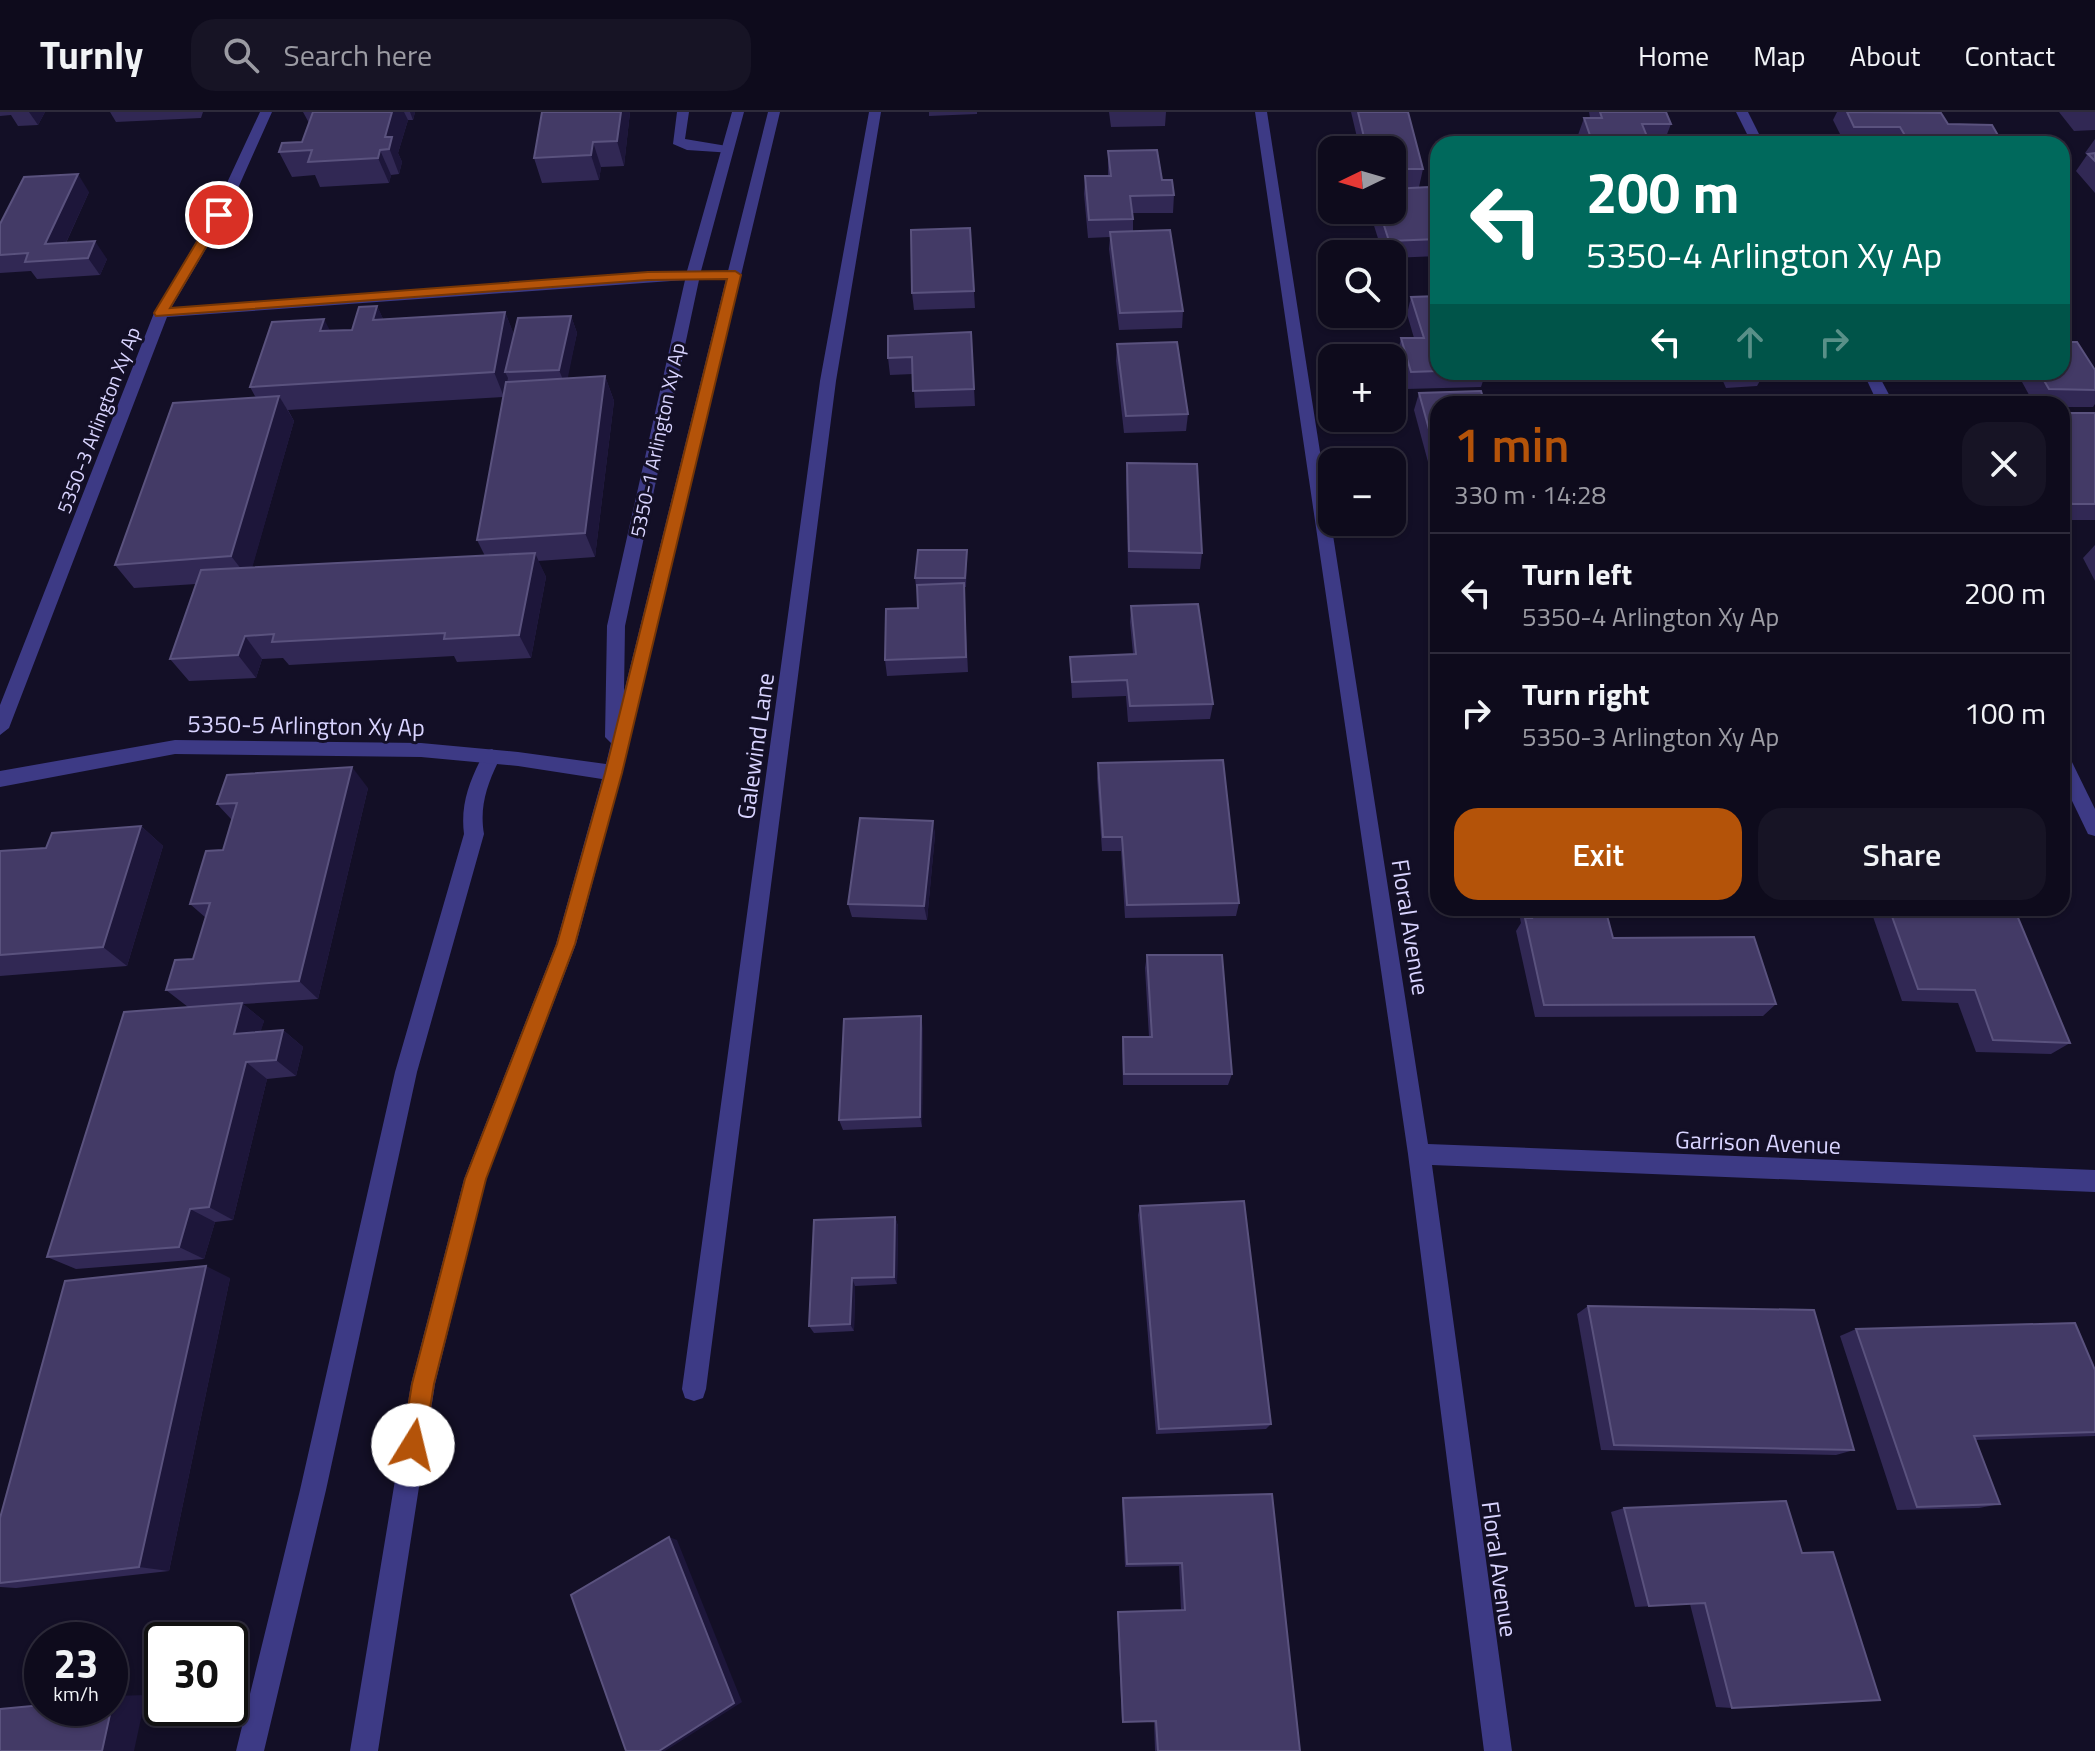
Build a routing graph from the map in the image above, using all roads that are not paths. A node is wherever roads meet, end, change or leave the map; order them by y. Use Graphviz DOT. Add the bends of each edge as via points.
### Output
graph roads {
  1 [pos="266,112"];
  2 [pos="683,112"];
  3 [pos="738,112"];
  4 [pos="774,112"];
  5 [pos="875,112"];
  6 [pos="1261,112"];
  7 [pos="1742,112"];
  8 [pos="1754,136"];
  9 [pos="728,150"];
  10 [pos="693,275"];
  11 [pos="735,275"];
  12 [pos="161,313"];
  13 [pos="0,728"];
  14 [pos="492,756"];
  15 [pos="613,773"];
  16 [pos="2070,777"];
  17 [pos="0,779"];
  18 [pos="2095,828"];
  19 [pos="1419,1154"];
  20 [pos="2095,1181"];
  21 [pos="694,1389"];
  22 [pos="250,1751"];
  23 [pos="364,1751"];
  24 [pos="1498,1751"];
  1 -- 12 [label="street, 5350-3 Arlington Xy Ap" via="219,215"];
  2 -- 9 [label="street" via="678,141"];
  3 -- 9 [label="street, 5350-1 Arlington Xy Ap"];
  4 -- 11 [label="street, 5350-1 Arlington Xy Ap"];
  5 -- 21 [label="street, Galewind Lane" via="828,381"];
  6 -- 19 [label="street, Floral Avenue"];
  7 -- 8 [label="street"];
  9 -- 10 [label="street, 5350-1 Arlington Xy Ap"];
  10 -- 11 [label="street"];
  10 -- 12 [label="street"];
  10 -- 15 [label="street, 5350-1 Arlington Xy Ap" via="616,626"];
  11 -- 15 [label="street, 5350-1 Arlington Xy Ap"];
  12 -- 13 [label="street, 5350-3 Arlington Xy Ap"];
  14 -- 15 [label="street, 5350-5 Arlington Xy Ap"];
  14 -- 17 [label="street, 5350-5 Arlington Xy Ap" via="175,747"];
  14 -- 22 [label="street" via="472,799 474,834 406,1072"];
  15 -- 23 [label="street, 5350-1 Arlington Xy Ap" via="566,944 475,1179 423,1384"];
  16 -- 18 [label="street"];
  19 -- 20 [label="street, Garrison Avenue"];
  19 -- 24 [label="street, Floral Avenue"];
}
